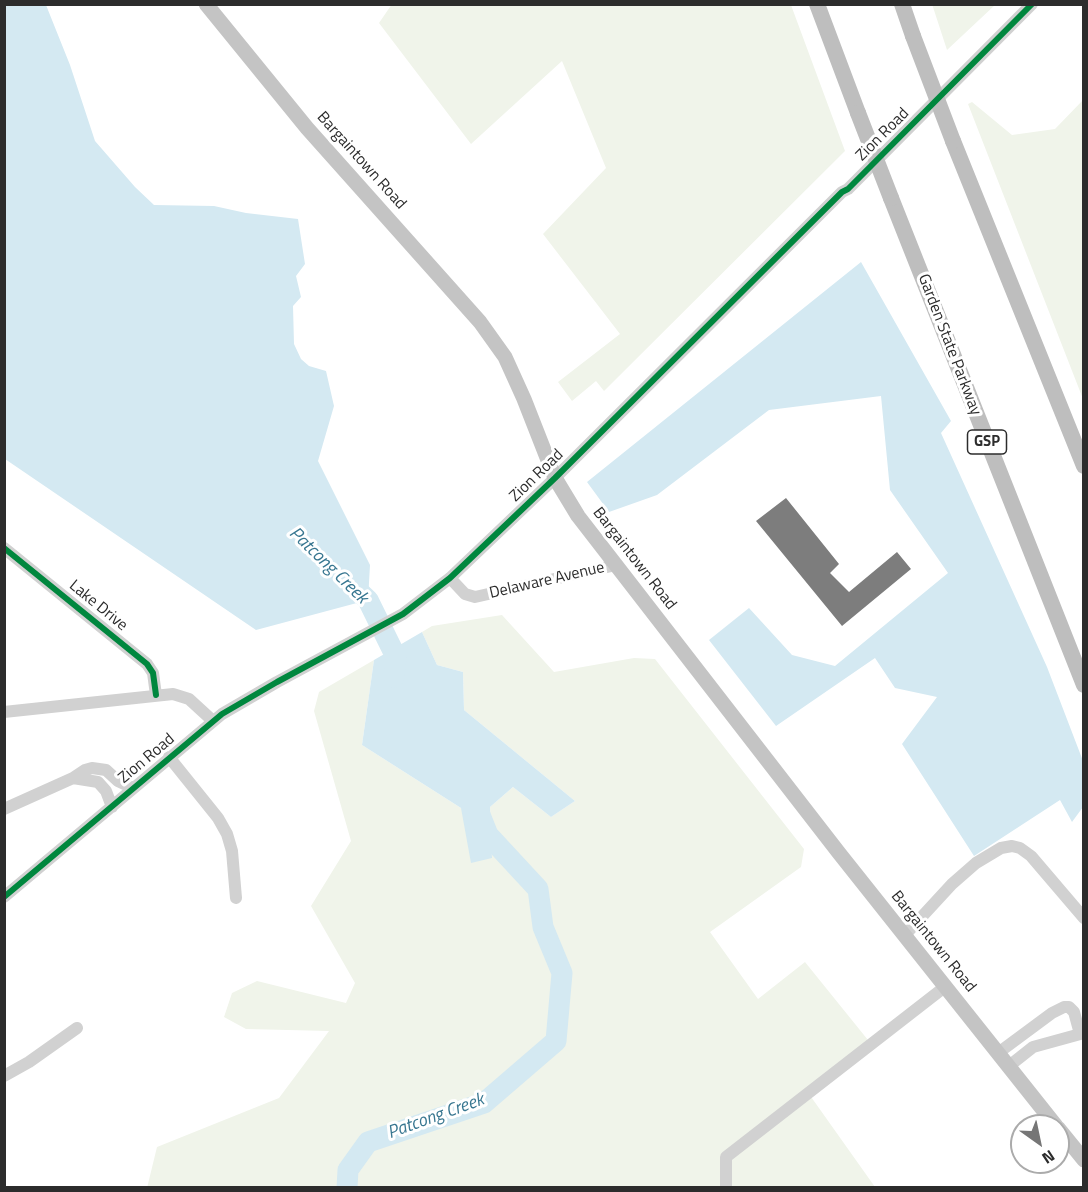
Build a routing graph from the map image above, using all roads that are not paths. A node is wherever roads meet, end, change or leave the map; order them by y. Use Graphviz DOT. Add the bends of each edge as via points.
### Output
graph roads {
  1 [pos="206,4"];
  2 [pos="817,4"];
  3 [pos="902,4"];
  4 [pos="1032,4"];
  5 [pos="1083,466"];
  6 [pos="555,478"];
  7 [pos="4,548"];
  8 [pos="616,565"];
  9 [pos="450,578"];
  10 [pos="1083,685"];
  11 [pos="156,695"];
  12 [pos="4,712"];
  13 [pos="213,721"];
  14 [pos="169,757"];
  15 [pos="74,778"];
  16 [pos="133,788"];
  17 [pos="112,807"];
  18 [pos="4,809"];
  19 [pos="4,897"];
  20 [pos="236,898"];
  21 [pos="1083,918"];
  22 [pos="905,934"];
  23 [pos="946,986"];
  24 [pos="77,1028"];
  25 [pos="1082,1033"];
  26 [pos="998,1053"];
  27 [pos="1009,1066"];
  28 [pos="4,1076"];
  29 [pos="1047,1114"];
  30 [pos="1070,1144"];
  31 [pos="1083,1160"];
  32 [pos="726,1188"];
  1 -- 6 [label="main road, Bargaintown Road" via="307,128 495,342 516,380"];
  2 -- 10 [label="highway, Garden State Parkway / GSP, bridge"];
  3 -- 5 [label="highway, bridge"];
  4 -- 6 [label="street, Zion Road"];
  6 -- 8 [label="main road, Bargaintown Road" via="572,508"];
  6 -- 9 [label="street, Zion Road"];
  7 -- 11 [label="street, Lake Drive" via="147,664"];
  8 -- 9 [label="street, Delaware Avenue" via="476,597 465,594"];
  8 -- 22 [label="main road, Bargaintown Road"];
  9 -- 13 [label="street, Zion Road" via="418,604"];
  11 -- 12 [label="street"];
  11 -- 13 [label="street" via="186,698"];
  13 -- 14 [label="street, Zion Road"];
  14 -- 16 [label="street, Zion Road"];
  14 -- 20 [label="street" via="227,834"];
  15 -- 16 [label="street" via="97,768"];
  15 -- 17 [label="street" via="100,784"];
  15 -- 18 [label="street"];
  16 -- 17 [label="street, Zion Road"];
  17 -- 19 [label="street, Zion Road"];
  21 -- 22 [label="street" via="1031,856 1012,846 976,863"];
  22 -- 23 [label="main road, Bargaintown Road"];
  23 -- 26 [label="main road, Bargaintown Road"];
  23 -- 32 [label="street" via="726,1157"];
  24 -- 28 [label="street"];
  25 -- 26 [label="street" via="1074,1012 1064,1007"];
  25 -- 27 [label="street" via="1033,1047"];
  26 -- 27 [label="main road, Bargaintown Road"];
  27 -- 29 [label="main road, Bargaintown Road"];
  30 -- 31 [label="main road, Bargaintown Road"];
}
